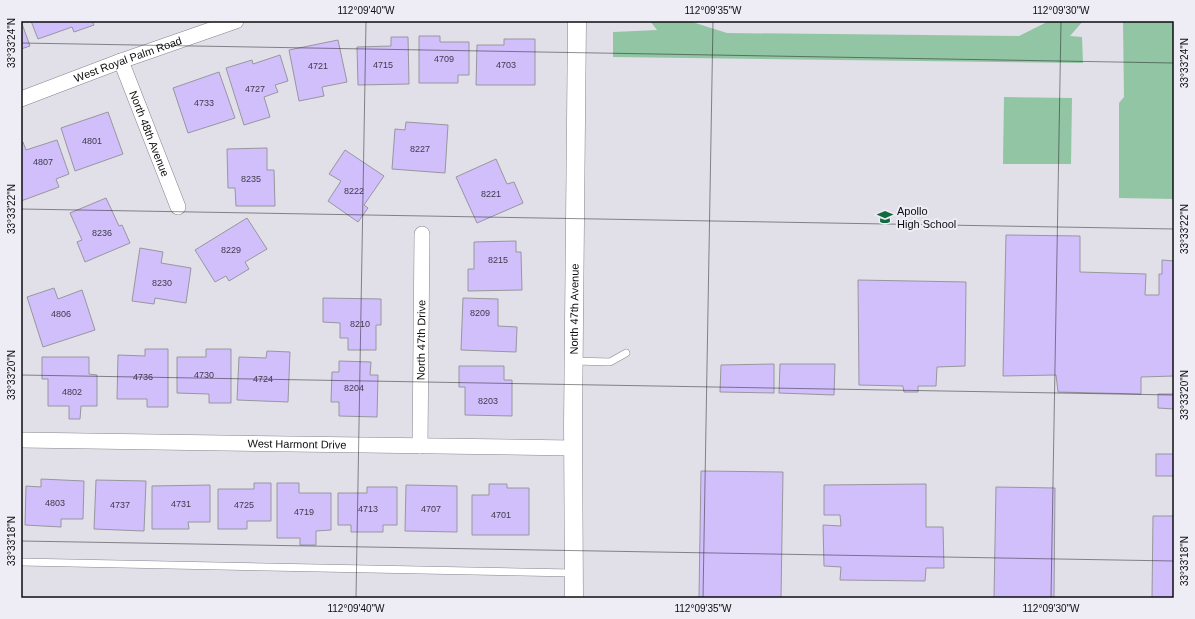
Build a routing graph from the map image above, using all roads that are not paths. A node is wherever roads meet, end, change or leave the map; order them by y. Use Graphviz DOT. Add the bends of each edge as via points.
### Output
graph roads {
  1 [pos="236,21"];
  2 [pos="577,21"];
  3 [pos="121,61"];
  4 [pos="21,99"];
  5 [pos="178,206"];
  6 [pos="422,234"];
  7 [pos="626,353"];
  8 [pos="573,361"];
  9 [pos="21,440"];
  10 [pos="420,446"];
  11 [pos="573,448"];
  12 [pos="21,562"];
  13 [pos="574,573"];
  14 [pos="574,598"];
  1 -- 3 [label="street, West Royal Palm Road"];
  2 -- 8 [label="street, North 47th Avenue"];
  3 -- 4 [label="street, West Royal Palm Road"];
  3 -- 5 [label="street, North 48th Avenue"];
  6 -- 10 [label="street, North 47th Drive"];
  7 -- 8 [label="lane" via="610,362"];
  8 -- 11 [label="street, North 47th Avenue"];
  9 -- 10 [label="street, West Harmont Drive"];
  10 -- 11 [label="street, West Harmont Drive"];
  11 -- 13 [label="street, North 47th Avenue"];
  12 -- 13 [label="lane"];
  13 -- 14 [label="street, North 47th Avenue"];
}
